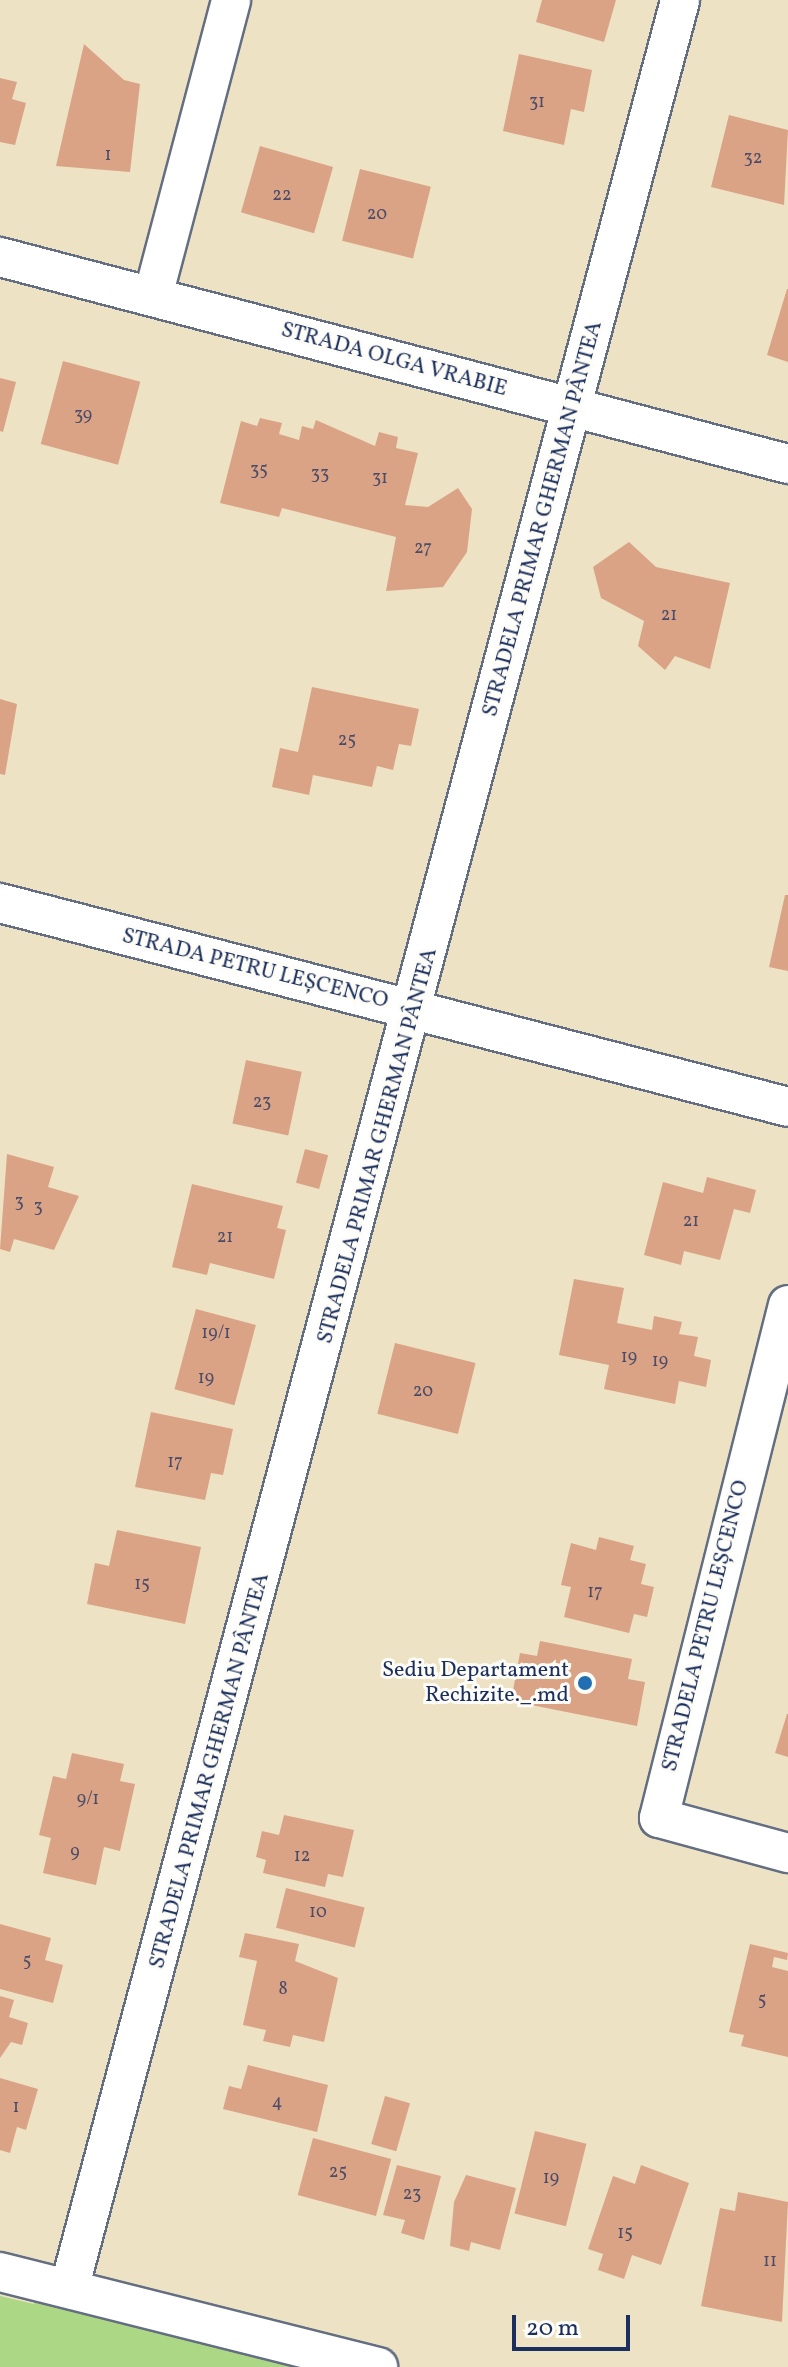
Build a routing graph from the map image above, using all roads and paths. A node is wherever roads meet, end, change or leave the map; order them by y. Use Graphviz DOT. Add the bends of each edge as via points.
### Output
graph roads {
  1 [pos="231,0"];
  2 [pos="680,0"];
  3 [pos="0,257"];
  4 [pos="153,296"];
  5 [pos="572,407"];
  6 [pos="788,464"];
  7 [pos="0,903"];
  8 [pos="414,1010"];
  9 [pos="788,1107"];
  10 [pos="788,1305"];
  11 [pos="788,1853"];
  12 [pos="0,2272"];
  13 [pos="69,2289"];
  14 [pos="378,2367"];
  1 -- 4 [label="street"];
  2 -- 5 [label="street, STRADELA PRIMAR GHERMAN PÂNTEA"];
  3 -- 4 [label="street, STRADA OLGA VRABIE"];
  4 -- 5 [label="street, STRADA OLGA VRABIE"];
  5 -- 6 [label="street, STRADA OLGA VRABIE"];
  5 -- 8 [label="street, STRADELA PRIMAR GHERMAN PÂNTEA"];
  7 -- 8 [label="street, STRADA PETRU LEȘCENCO"];
  8 -- 9 [label="street, STRADA PETRU LEȘCENCO"];
  8 -- 13 [label="street, STRADELA PRIMAR GHERMAN PÂNTEA"];
  10 -- 11 [label="street, STRADELA PETRU LEȘCENCO" via="659,1818"];
  12 -- 13 [label="street"];
  13 -- 14 [label="street"];
}
